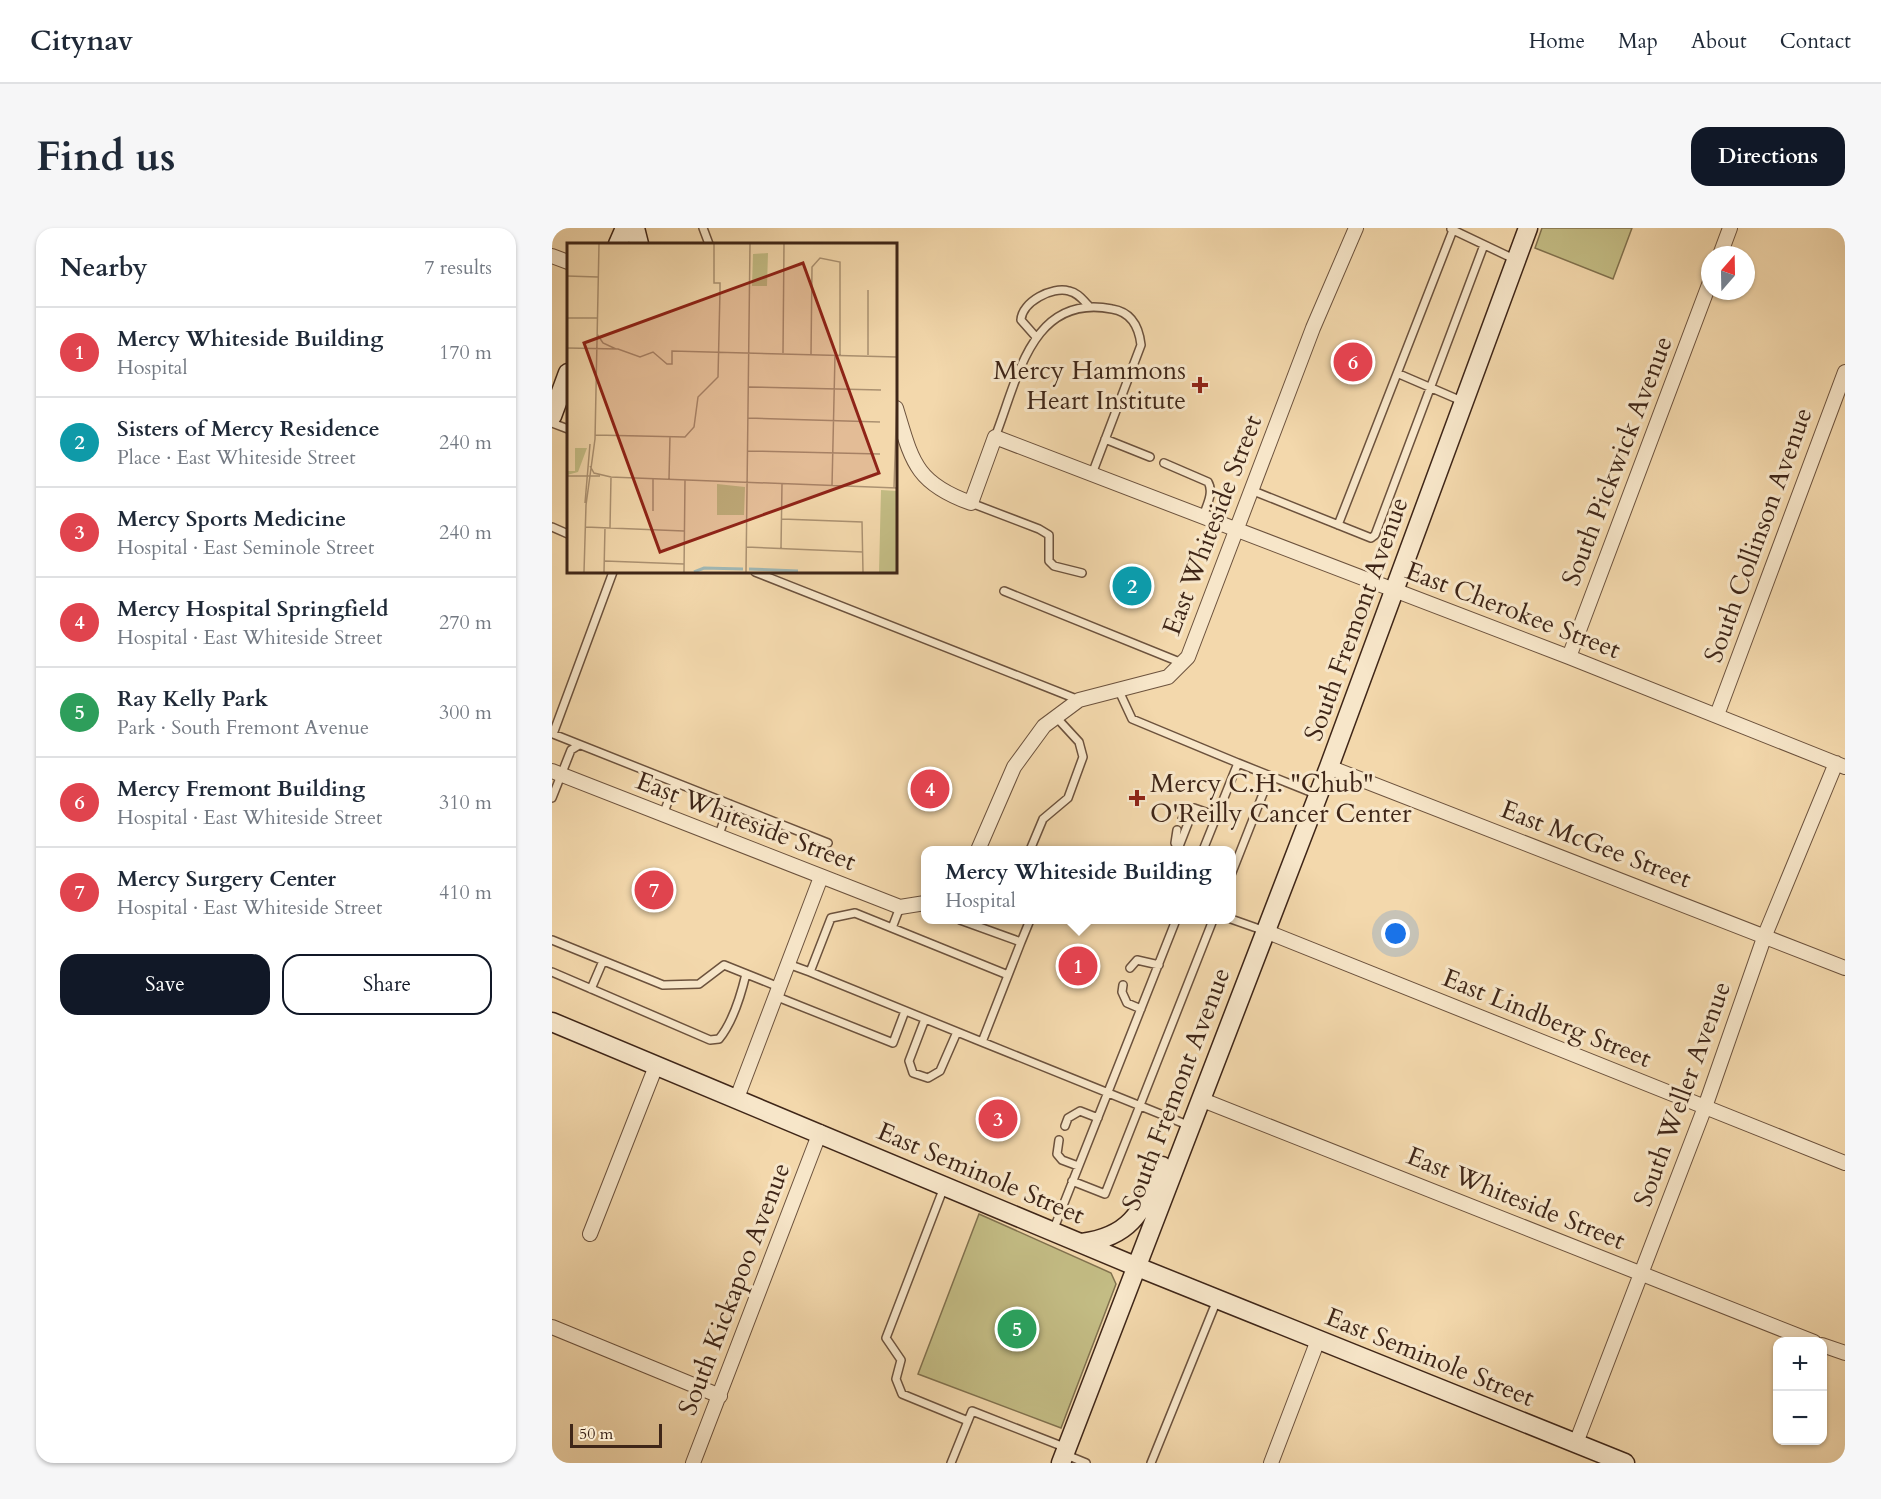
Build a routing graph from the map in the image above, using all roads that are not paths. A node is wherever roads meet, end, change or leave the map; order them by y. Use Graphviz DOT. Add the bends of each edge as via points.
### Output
graph roads {
  1 [pos="625,228"];
  2 [pos="635,228"];
  3 [pos="703,228"];
  4 [pos="1356,228"];
  5 [pos="1528,228"];
  6 [pos="1730,228"];
  7 [pos="1451,229"];
  8 [pos="618,243"];
  9 [pos="639,243"];
  10 [pos="709,243"];
  11 [pos="1484,245"];
  12 [pos="1723,246"];
  13 [pos="552,256"];
  14 [pos="1516,260"];
  15 [pos="567,262"];
  16 [pos="1703,300"];
  17 [pos="1088,305"];
  18 [pos="1036,337"];
  19 [pos="1845,372"];
  20 [pos="1399,374"];
  21 [pos="567,375"];
  22 [pos="1431,388"];
  23 [pos="556,392"];
  24 [pos="1464,402"];
  25 [pos="897,411"];
  26 [pos="552,416"];
  27 [pos="552,423"];
  28 [pos="567,429"];
  29 [pos="995,437"];
  30 [pos="1105,440"];
  31 [pos="1150,457"];
  32 [pos="1164,463"];
  33 [pos="1092,474"];
  34 [pos="1251,490"];
  35 [pos="971,503"];
  36 [pos="1203,516"];
  37 [pos="1338,525"];
  38 [pos="552,527"];
  39 [pos="1236,528"];
  40 [pos="567,534"];
  41 [pos="614,573"];
  42 [pos="758,573"];
  43 [pos="1082,573"];
  44 [pos="1394,590"];
  45 [pos="1004,591"];
  46 [pos="1569,657"];
  47 [pos="1182,663"];
  48 [pos="1119,691"];
  49 [pos="1079,700"];
  50 [pos="1717,715"];
  51 [pos="1056,717"];
  52 [pos="579,745"];
  53 [pos="1238,763"];
  54 [pos="1840,765"];
  55 [pos="1329,767"];
  56 [pos="556,773"];
  57 [pos="1270,776"];
  58 [pos="675,783"];
  59 [pos="1318,795"];
  60 [pos="552,798"];
  61 [pos="730,804"];
  62 [pos="1194,808"];
  63 [pos="663,815"];
  64 [pos="1217,816"];
  65 [pos="1182,819"];
  66 [pos="1177,831"];
  67 [pos="718,837"];
  68 [pos="828,843"];
  69 [pos="980,846"];
  70 [pos="1032,846"];
  71 [pos="1177,846"];
  72 [pos="1181,846"];
  73 [pos="1205,846"];
  74 [pos="1236,861"];
  75 [pos="821,877"];
  76 [pos="921,904"];
  77 [pos="900,907"];
  78 [pos="1236,921"];
  79 [pos="971,924"];
  80 [pos="1029,924"];
  81 [pos="1174,924"];
  82 [pos="1211,924"];
  83 [pos="892,928"];
  84 [pos="1264,931"];
  85 [pos="1765,935"];
  86 [pos="552,940"];
  87 [pos="1022,942"];
  88 [pos="603,961"];
  89 [pos="788,964"];
  90 [pos="1159,965"];
  91 [pos="1130,968"];
  92 [pos="1845,968"];
  93 [pos="552,972"];
  94 [pos="810,972"];
  95 [pos="746,974"];
  96 [pos="1008,975"];
  97 [pos="1123,985"];
  98 [pos="591,989"];
  99 [pos="777,992"];
  100 [pos="1141,1008"];
  101 [pos="905,1011"];
  102 [pos="925,1019"];
  103 [pos="552,1022"];
  104 [pos="957,1032"];
  105 [pos="982,1042"];
  106 [pos="656,1066"];
  107 [pos="1107,1093"];
  108 [pos="737,1098"];
  109 [pos="1200,1099"];
  110 [pos="1140,1106"];
  111 [pos="1705,1107"];
  112 [pos="1098,1118"];
  113 [pos="1065,1126"];
  114 [pos="1190,1126"];
  115 [pos="820,1132"];
  116 [pos="1059,1140"];
  117 [pos="1845,1163"];
  118 [pos="1078,1167"];
  119 [pos="1072,1181"];
  120 [pos="945,1186"];
  121 [pos="1053,1231"];
  122 [pos="591,1234"];
  123 [pos="1082,1243"];
  124 [pos="1135,1266"];
  125 [pos="1641,1274"];
  126 [pos="1216,1300"];
  127 [pos="552,1328"];
  128 [pos="1804,1337"];
  129 [pos="1318,1340"];
  130 [pos="1827,1347"];
  131 [pos="1845,1353"];
  132 [pos="720,1396"];
  133 [pos="968,1421"];
  134 [pos="1576,1443"];
  135 [pos="1064,1455"];
  136 [pos="693,1463"];
  137 [pos="951,1463"];
  138 [pos="1086,1463"];
  139 [pos="1151,1463"];
  140 [pos="1270,1463"];
  141 [pos="1625,1463"];
  1 -- 8 [label="main road"];
  2 -- 9 [label="main road"];
  3 -- 10 [label="lane"];
  4 -- 34 [label="street, East Whiteside Street"];
  5 -- 14 [label="main road, South Fremont Avenue"];
  6 -- 12 [label="street"];
  7 -- 11 [label="lane"];
  7 -- 20 [label="lane"];
  11 -- 14 [label="lane"];
  11 -- 22 [label="lane"];
  13 -- 15 [label="street"];
  14 -- 24 [label="main road, South Fremont Avenue"];
  16 -- 46 [label="street, South Pickwick Avenue"];
  17 -- 18 [label="lane" via="1057,315"];
  17 -- 18 [label="lane" via="1067,290 1026,305 1021,320"];
  17 -- 30 [label="lane" via="1125,313 1140,334 1141,345"];
  18 -- 29 [label="lane"];
  19 -- 50 [label="street, South Collinson Avenue"];
  20 -- 22 [label="lane"];
  20 -- 37 [label="lane"];
  21 -- 23 [label="main road"];
  22 -- 24 [label="lane"];
  22 -- 37 [label="lane" via="1375,535 1371,538"];
  23 -- 26 [label="main road"];
  24 -- 44 [label="main road, South Fremont Avenue"];
  25 -- 35 [label="street" via="909,453 925,479 946,494"];
  27 -- 28 [label="lane"];
  29 -- 33 [label="street, East Cherokee Street"];
  29 -- 35 [label="street"];
  30 -- 31 [label="lane"];
  30 -- 33 [label="lane"];
  32 -- 36 [label="lane" via="1208,482 1210,494"];
  33 -- 36 [label="street, East Cherokee Street"];
  34 -- 37 [label="lane"];
  34 -- 39 [label="street, East Whiteside Street"];
  35 -- 43 [label="lane" via="1049,535 1048,561"];
  36 -- 39 [label="street, East Cherokee Street"];
  38 -- 40 [label="lane"];
  39 -- 44 [label="street, East Cherokee Street"];
  39 -- 47 [label="street, East Whiteside Street" via="1188,657"];
  41 -- 52 [label="lane" via="553,734"];
  42 -- 49 [label="lane"];
  44 -- 46 [label="street, East Cherokee Street"];
  44 -- 55 [label="main road, South Fremont Avenue"];
  45 -- 47 [label="lane"];
  46 -- 50 [label="street, East Cherokee Street"];
  47 -- 48 [label="street, East Whiteside Street" via="1167,677"];
  48 -- 49 [label="street, East Whiteside Street"];
  48 -- 53 [label="lane" via="1132,719"];
  49 -- 51 [label="street, East Whiteside Street"];
  50 -- 54 [label="street, East Cherokee Street"];
  51 -- 69 [label="street, East Whiteside Street" via="1044,726 1014,767"];
  51 -- 70 [label="lane" via="1079,742 1083,757 1068,798 1043,819"];
  52 -- 56 [label="lane" via="571,750"];
  52 -- 58 [label="lane"];
  53 -- 57 [label="lane"];
  53 -- 64 [label="lane"];
  54 -- 85 [label="street, South Weller Avenue"];
  55 -- 59 [label="main road, South Fremont Avenue"];
  55 -- 85 [label="street, East McGee Street"];
  56 -- 60 [label="lane"];
  56 -- 63 [label="street, East Whiteside Street"];
  57 -- 59 [label="lane"];
  57 -- 74 [label="lane"];
  58 -- 61 [label="lane"];
  58 -- 63 [label="lane"];
  59 -- 84 [label="main road, South Fremont Avenue"];
  61 -- 67 [label="lane"];
  61 -- 68 [label="lane"];
  62 -- 64 [label="lane"];
  62 -- 65 [label="lane" via="1189,808"];
  62 -- 72 [label="lane"];
  63 -- 67 [label="street, East Whiteside Street"];
  64 -- 73 [label="lane"];
  66 -- 71 [label="lane"];
  67 -- 75 [label="street, East Whiteside Street"];
  75 -- 77 [label="street, East Whiteside Street"];
  75 -- 89 [label="street"];
  76 -- 77 [label="street, East Whiteside Street"];
  77 -- 83 [label="lane"];
  78 -- 84 [label="lane"];
  79 -- 87 [label="lane"];
  80 -- 87 [label="lane"];
  81 -- 90 [label="lane"];
  82 -- 110 [label="lane"];
  83 -- 94 [label="lane" via="855,913 831,918"];
  83 -- 96 [label="lane"];
  84 -- 109 [label="main road, South Fremont Avenue"];
  84 -- 111 [label="street, East Lindberg Street"];
  85 -- 92 [label="street, East McGee Street"];
  85 -- 111 [label="street, South Weller Avenue"];
  86 -- 88 [label="lane"];
  87 -- 96 [label="lane"];
  88 -- 95 [label="lane" via="663,985 699,984 724,965"];
  88 -- 98 [label="lane"];
  89 -- 94 [label="lane"];
  89 -- 99 [label="street"];
  90 -- 91 [label="lane" via="1137,960"];
  90 -- 100 [label="lane"];
  93 -- 98 [label="lane"];
  94 -- 101 [label="lane"];
  95 -- 98 [label="lane" via="725,1032 719,1039 710,1040"];
  95 -- 99 [label="lane"];
  96 -- 105 [label="lane"];
  97 -- 100 [label="lane" via="1127,1003"];
  99 -- 101 [label="lane" via="893,1043"];
  99 -- 108 [label="street"];
  100 -- 107 [label="lane"];
  101 -- 102 [label="lane"];
  102 -- 104 [label="lane"];
  102 -- 104 [label="lane" via="909,1061 913,1073 920,1077 928,1078 940,1071"];
  103 -- 106 [label="main road, East Seminole Street"];
  104 -- 105 [label="lane"];
  105 -- 107 [label="lane"];
  106 -- 108 [label="main road, East Seminole Street"];
  106 -- 122 [label="street"];
  107 -- 110 [label="lane"];
  107 -- 112 [label="lane"];
  108 -- 115 [label="main road, East Seminole Street"];
  109 -- 114 [label="main road, South Fremont Avenue"];
  109 -- 125 [label="street, East Whiteside Street"];
  110 -- 114 [label="lane"];
  110 -- 119 [label="lane" via="1105,1194"];
  111 -- 117 [label="street, East Lindberg Street"];
  111 -- 125 [label="street, South Weller Avenue"];
  112 -- 113 [label="lane" via="1080,1112 1068,1118"];
  112 -- 118 [label="lane"];
  114 -- 123 [label="main road" via="1175,1142 1132,1223 1113,1236"];
  114 -- 124 [label="main road, South Fremont Avenue"];
  115 -- 120 [label="main road, East Seminole Street"];
  115 -- 132 [label="street, South Kickapoo Avenue"];
  116 -- 118 [label="lane" via="1057,1154"];
  118 -- 119 [label="lane"];
  119 -- 121 [label="lane"];
  120 -- 121 [label="main road, East Seminole Street"];
  120 -- 133 [label="lane" via="886,1338 901,1360 896,1379 902,1394"];
  121 -- 123 [label="main road, East Seminole Street"];
  123 -- 124 [label="main road, East Seminole Street"];
  124 -- 126 [label="main road, East Seminole Street"];
  124 -- 135 [label="main road, South Fremont Avenue"];
  125 -- 128 [label="street, East Whiteside Street"];
  125 -- 134 [label="street, South Weller Avenue"];
  126 -- 129 [label="main road, East Seminole Street"];
  126 -- 139 [label="lane"];
  127 -- 132 [label="street"];
  129 -- 134 [label="main road, East Seminole Street"];
  129 -- 140 [label="street"];
  130 -- 131 [label="street"];
  132 -- 136 [label="street, South Kickapoo Avenue"];
  133 -- 135 [label="lane" via="972,1411"];
  133 -- 137 [label="lane"];
  134 -- 141 [label="main road, East Seminole Street"];
  135 -- 138 [label="lane"];
}
